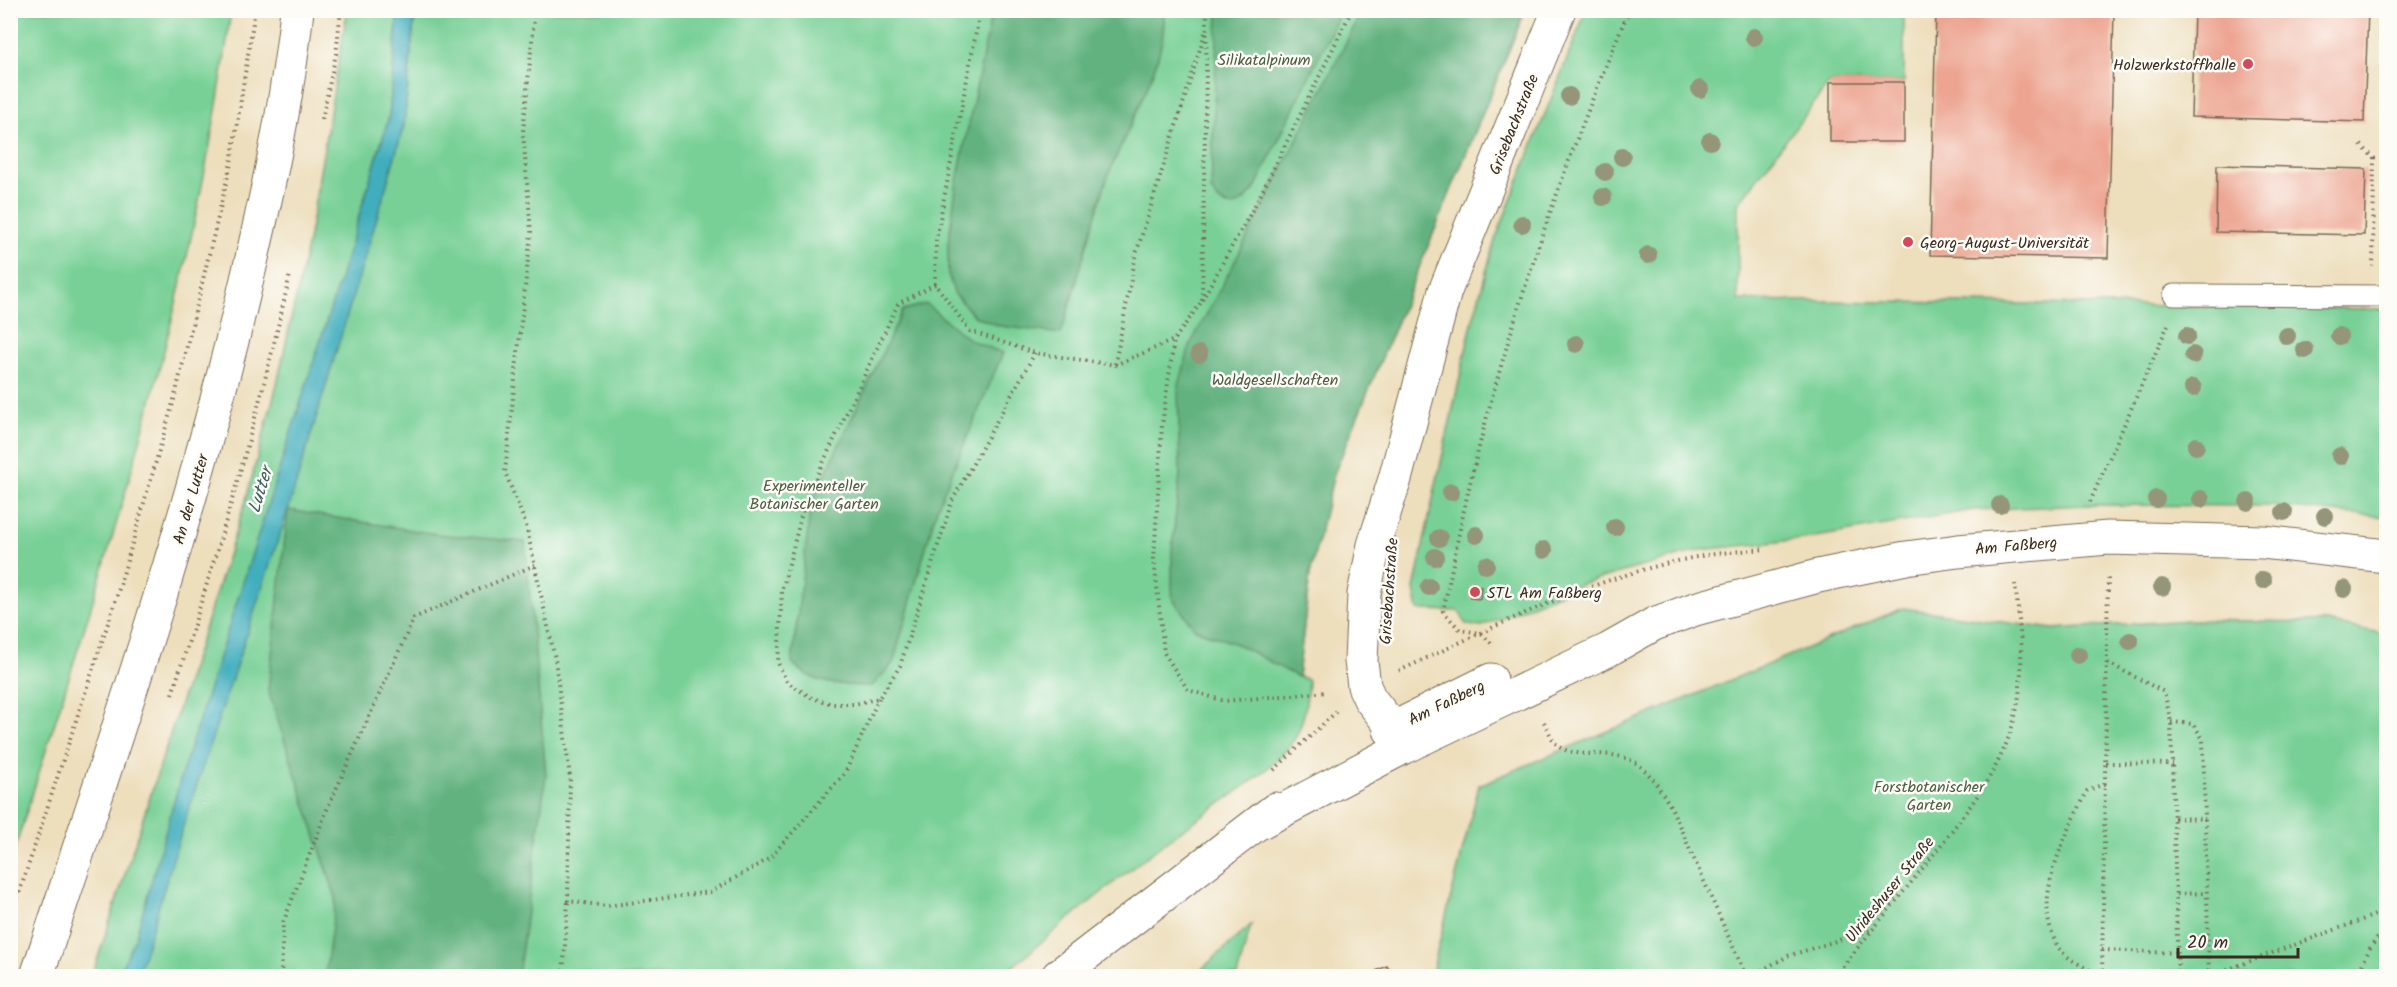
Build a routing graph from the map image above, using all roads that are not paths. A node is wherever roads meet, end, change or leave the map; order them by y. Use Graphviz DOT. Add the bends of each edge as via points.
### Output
graph roads {
  1 [pos="297,10"];
  2 [pos="1559,10"];
  3 [pos="2174,296"];
  4 [pos="2380,296"];
  5 [pos="1395,479"];
  6 [pos="2386,556"];
  7 [pos="1397,738"];
  8 [pos="38,976"];
  9 [pos="1058,976"];
  1 -- 8 [label="street, An der Lutter" via="277,143 225,372 171,567"];
  2 -- 5 [label="street, Grisebachstraße" via="1445,291"];
  3 -- 4 [label="lane"];
  5 -- 7 [label="street, Grisebachstraße" via="1383,625 1384,678"];
  5 -- 7 [label="street, Grisebachstraße" via="1374,545 1361,629 1364,686"];
  6 -- 7 [label="street, Am Faßberg" via="2251,542 2108,538 1906,558 1818,576 1695,609 1654,624 1608,650"];
  7 -- 9 [label="street, Am Faßberg" via="1322,793 1259,823"];
}
